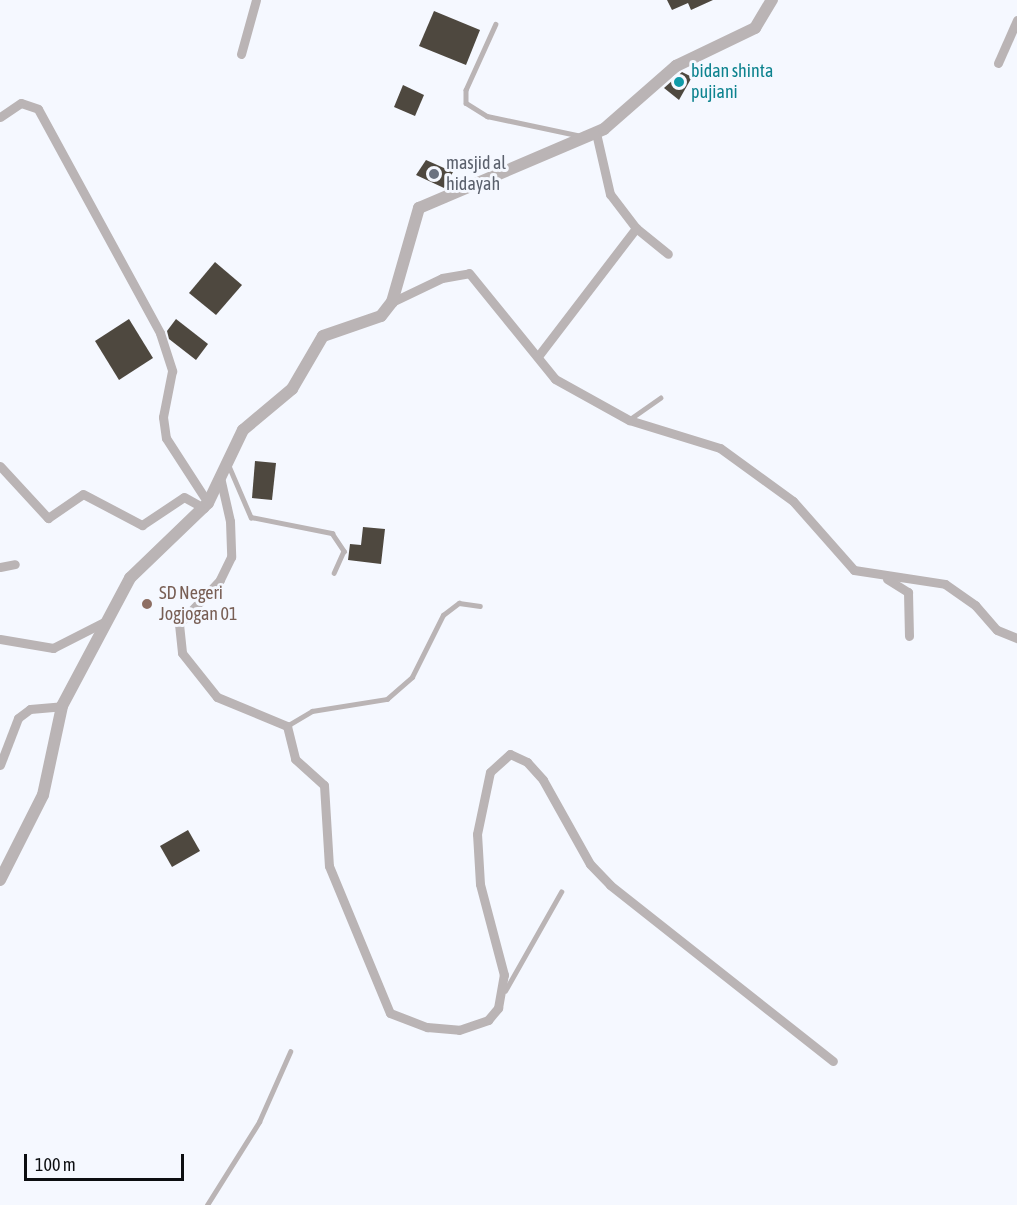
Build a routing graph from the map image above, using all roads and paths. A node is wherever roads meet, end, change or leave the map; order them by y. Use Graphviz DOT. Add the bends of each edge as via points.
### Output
graph roads {
  1 [pos="256,0"];
  2 [pos="772,0"];
  3 [pos="1017,20"];
  4 [pos="496,24"];
  5 [pos="240,54"];
  6 [pos="998,63"];
  7 [pos="0,117"];
  8 [pos="592,135"];
  9 [pos="636,228"];
  10 [pos="668,254"];
  11 [pos="392,302"];
  12 [pos="539,355"];
  13 [pos="660,398"];
  14 [pos="629,420"];
  15 [pos="226,458"];
  16 [pos="0,466"];
  17 [pos="220,477"];
  18 [pos="206,506"];
  19 [pos="15,564"];
  20 [pos="0,567"];
  21 [pos="334,573"];
  22 [pos="883,576"];
  23 [pos="480,606"];
  24 [pos="108,620"];
  25 [pos="909,636"];
  26 [pos="1017,638"];
  27 [pos="0,639"];
  28 [pos="62,706"];
  29 [pos="287,726"];
  30 [pos="0,765"];
  31 [pos="0,880"];
  32 [pos="561,892"];
  33 [pos="505,991"];
  34 [pos="290,1052"];
  35 [pos="833,1061"];
  36 [pos="207,1205"];
  1 -- 5 [label="street"];
  2 -- 8 [label="street" via="755,28 676,66"];
  3 -- 6 [label="street"];
  4 -- 8 [label="lane" via="466,90 468,106 487,116"];
  7 -- 18 [label="street" via="21,103 38,109 154,323 172,371 163,417 166,438"];
  8 -- 9 [label="street" via="610,194"];
  8 -- 11 [label="street" via="422,204 405,246"];
  9 -- 10 [label="street"];
  9 -- 12 [label="street"];
  11 -- 12 [label="street" via="442,278 469,273"];
  11 -- 15 [label="street" via="381,316 323,336 291,389 245,428"];
  12 -- 14 [label="street" via="555,379"];
  13 -- 14 [label="lane"];
  14 -- 22 [label="street" via="720,448 793,501 854,570"];
  15 -- 17 [label="street"];
  15 -- 21 [label="lane" via="251,517 321,528 336,537 344,556"];
  16 -- 18 [label="street" via="48,518 83,494 141,524 184,497"];
  17 -- 18 [label="street"];
  17 -- 29 [label="street" via="230,521 231,557 220,580 182,619 178,640 188,665 217,697"];
  18 -- 24 [label="street" via="137,569"];
  19 -- 20 [label="street"];
  22 -- 25 [label="street" via="908,592"];
  22 -- 26 [label="street" via="945,584 975,605 997,630"];
  23 -- 29 [label="lane" via="463,602 443,615 429,634 412,677 387,699 312,711"];
  24 -- 27 [label="street" via="53,648"];
  24 -- 28 [label="street"];
  28 -- 30 [label="street" via="30,708 18,718"];
  28 -- 31 [label="street" via="43,795"];
  29 -- 33 [label="street" via="295,759 326,789 327,861 390,1013 427,1027 474,1028 488,1020"];
  32 -- 33 [label="lane"];
  33 -- 35 [label="street" via="476,854 484,788 495,764 510,754 527,762 543,780 590,864 610,885"];
  34 -- 36 [label="lane" via="259,1122"];
}
